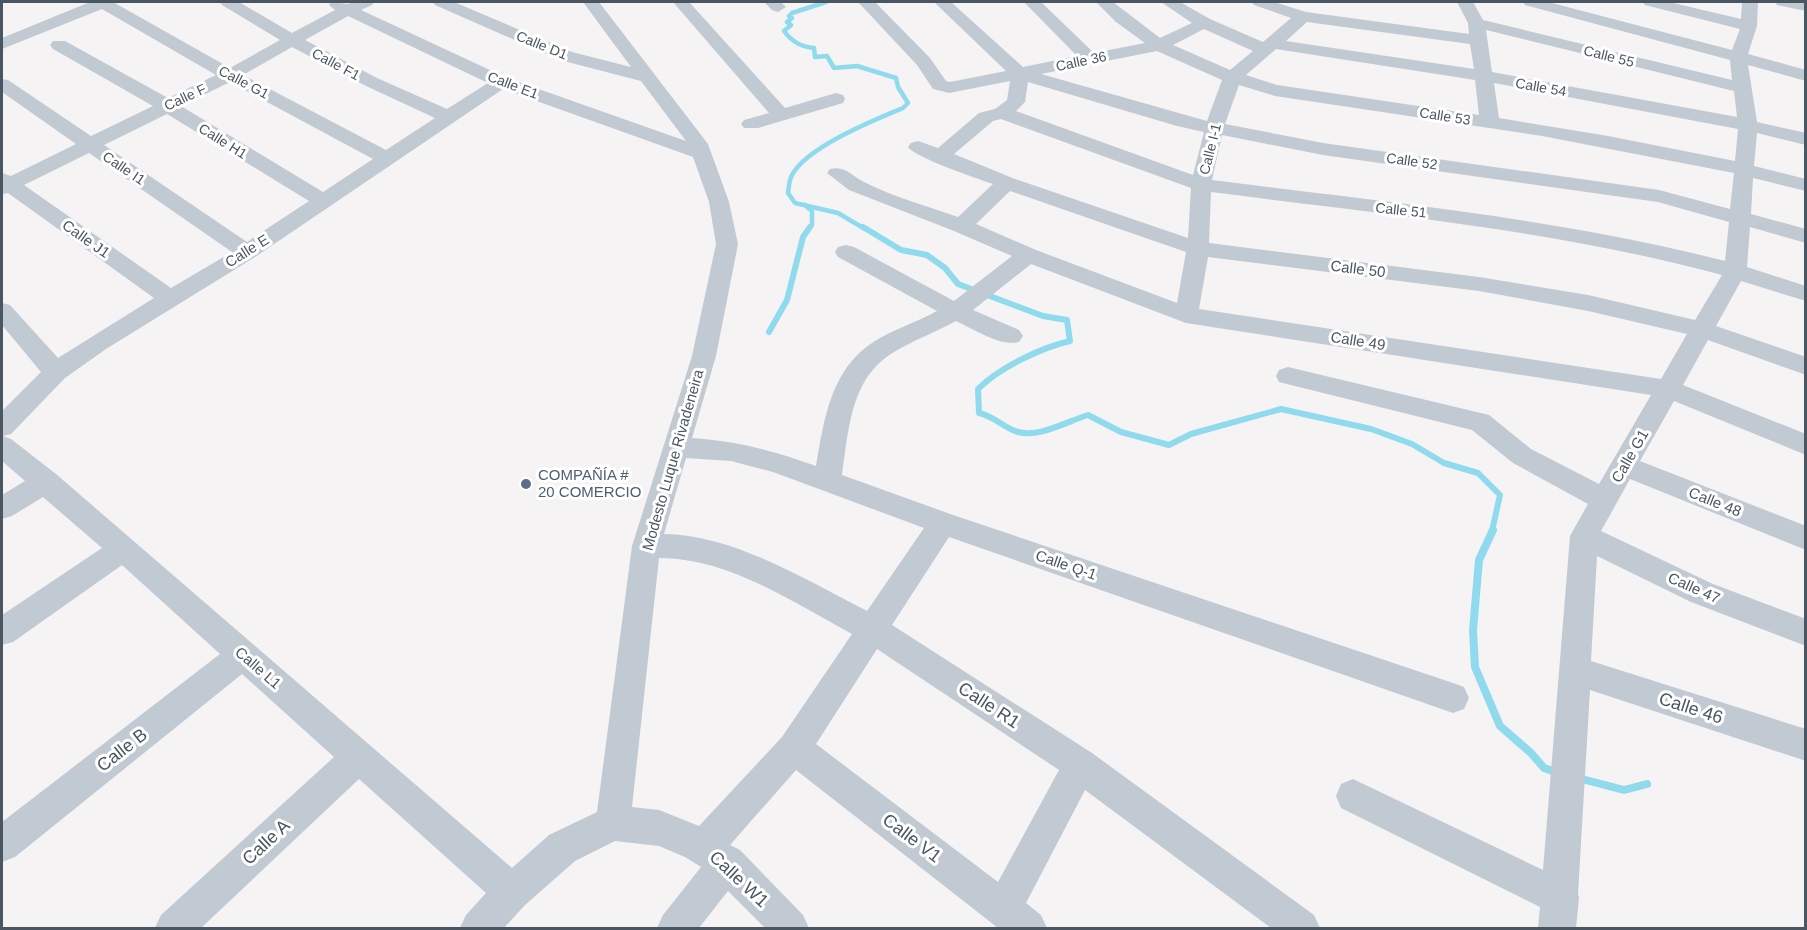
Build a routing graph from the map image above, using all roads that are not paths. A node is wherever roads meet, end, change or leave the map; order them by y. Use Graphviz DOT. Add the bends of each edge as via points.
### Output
graph roads {
  1 [pos="102,2"];
  2 [pos="228,2"];
  3 [pos="329,2"];
  4 [pos="366,2"];
  5 [pos="441,2"];
  6 [pos="591,2"];
  7 [pos="681,2"];
  8 [pos="866,2"];
  9 [pos="942,2"];
  10 [pos="1032,2"];
  11 [pos="1104,2"];
  12 [pos="1169,2"];
  13 [pos="1260,2"];
  14 [pos="1465,2"];
  15 [pos="1531,2"];
  16 [pos="1651,2"];
  17 [pos="1783,2"];
  18 [pos="1806,6"];
  19 [pos="347,10"];
  20 [pos="1750,14"];
  21 [pos="1304,17"];
  22 [pos="1204,23"];
  23 [pos="1477,32"];
  24 [pos="292,41"];
  25 [pos="2,44"];
  26 [pos="59,45"];
  27 [pos="1159,45"];
  28 [pos="1270,47"];
  29 [pos="1738,57"];
  30 [pos="1090,59"];
  31 [pos="1020,74"];
  32 [pos="230,75"];
  33 [pos="1483,76"];
  34 [pos="1806,76"];
  35 [pos="647,77"];
  36 [pos="1232,78"];
  37 [pos="501,82"];
  38 [pos="2,84"];
  39 [pos="1742,88"];
  40 [pos="836,99"];
  41 [pos="166,105"];
  42 [pos="1002,113"];
  43 [pos="781,115"];
  44 [pos="449,117"];
  45 [pos="1490,123"];
  46 [pos="751,124"];
  47 [pos="1748,125"];
  48 [pos="1214,129"];
  49 [pos="1806,139"];
  50 [pos="91,145"];
  51 [pos="918,147"];
  52 [pos="703,154"];
  53 [pos="939,157"];
  54 [pos="387,158"];
  55 [pos="1744,168"];
  56 [pos="837,173"];
  57 [pos="1008,183"];
  58 [pos="4,184"];
  59 [pos="1201,185"];
  60 [pos="1806,185"];
  61 [pos="323,201"];
  62 [pos="1739,216"];
  63 [pos="962,226"];
  64 [pos="1806,236"];
  65 [pos="1198,249"];
  66 [pos="247,252"];
  67 [pos="846,252"];
  68 [pos="1028,255"];
  69 [pos="1735,271"];
  70 [pos="1806,294"];
  71 [pos="170,298"];
  72 [pos="2,311"];
  73 [pos="955,311"];
  74 [pos="1186,315"];
  75 [pos="1703,330"];
  76 [pos="1011,336"];
  77 [pos="1806,366"];
  78 [pos="56,372"];
  79 [pos="1288,376"];
  80 [pos="1668,389"];
  81 [pos="2,427"];
  82 [pos="1806,445"];
  83 [pos="2,446"];
  84 [pos="676,447"];
  85 [pos="1624,466"];
  86 [pos="827,481"];
  87 [pos="46,482"];
  88 [pos="1605,500"];
  89 [pos="2,508"];
  90 [pos="943,522"];
  91 [pos="1584,536"];
  92 [pos="1806,537"];
  93 [pos="646,546"];
  94 [pos="123,549"];
  95 [pos="874,630"];
  96 [pos="2,632"];
  97 [pos="1806,633"];
  98 [pos="243,655"];
  99 [pos="1576,671"];
  100 [pos="1454,698"];
  101 [pos="1806,745"];
  102 [pos="794,748"];
  103 [pos="359,756"];
  104 [pos="1080,765"];
  105 [pos="1353,796"];
  106 [pos="613,823"];
  107 [pos="2,844"];
  108 [pos="716,855"];
  109 [pos="512,892"];
  110 [pos="1559,913"];
  111 [pos="1016,918"];
  112 [pos="174,928"];
  113 [pos="479,928"];
  114 [pos="676,928"];
  115 [pos="790,928"];
  116 [pos="1301,928"];
  1 -- 25 [label="street"];
  1 -- 32 [label="street, Calle G1"];
  2 -- 24 [label="street, Calle F1"];
  3 -- 19 [label="street, Calle E1"];
  4 -- 19 [label="street, Calle F"];
  5 -- 35 [label="street, Calle D1" via="566,56"];
  6 -- 35 [label="street, Modesto Luque Rivadeneira"];
  7 -- 43 [label="street"];
  8 -- 31 [label="street, Calle 36" via="924,62 939,85 954,88"];
  9 -- 31 [label="street"];
  10 -- 30 [label="street"];
  11 -- 27 [label="street, Calle 53" via="1125,23"];
  12 -- 22 [label="street, Calle 54"];
  13 -- 21 [label="street, Calle 55"];
  14 -- 23 [label="street"];
  15 -- 29 [label="street"];
  16 -- 20 [label="street"];
  17 -- 18 [label="street"];
  19 -- 24 [label="street, Calle F"];
  19 -- 37 [label="street, Calle E1"];
  20 -- 29 [label="street, Calle G1"];
  21 -- 23 [label="street, Calle 55"];
  21 -- 28 [label="street"];
  22 -- 27 [label="street, Calle 36"];
  22 -- 28 [label="street, Calle 54"];
  23 -- 33 [label="street"];
  23 -- 39 [label="street, Calle 55"];
  24 -- 32 [label="street, Calle F"];
  24 -- 44 [label="street, Calle F1"];
  26 -- 41 [label="street, Calle H1"];
  27 -- 30 [label="street, Calle 36"];
  27 -- 36 [label="street, Calle 53"];
  28 -- 33 [label="street, Calle 54"];
  28 -- 36 [label="street"];
  29 -- 34 [label="street"];
  29 -- 39 [label="street, Calle G1"];
  30 -- 31 [label="street, Calle 36"];
  31 -- 42 [label="street" via="1016,102"];
  31 -- 48 [label="street, Calle 52"];
  32 -- 41 [label="street, Calle F"];
  32 -- 54 [label="street, Calle G1"];
  33 -- 45 [label="street"];
  33 -- 47 [label="street, Calle 54"];
  35 -- 52 [label="street, Modesto Luque Rivadeneira"];
  36 -- 45 [label="street, Calle 53" via="1275,90"];
  36 -- 48 [label="street, Calle I-1"];
  37 -- 44 [label="street, Calle E"];
  37 -- 52 [label="street, Calle E1"];
  38 -- 50 [label="street, Calle I1"];
  39 -- 47 [label="street, Calle G1"];
  40 -- 43 [label="street"];
  41 -- 50 [label="street, Calle F"];
  41 -- 61 [label="street, Calle H1"];
  42 -- 53 [label="street" via="986,117"];
  42 -- 59 [label="street, Calle 51"];
  43 -- 46 [label="street"];
  44 -- 54 [label="street, Calle E"];
  45 -- 55 [label="street, Calle 53"];
  47 -- 49 [label="street, Calle 54"];
  47 -- 55 [label="street, Calle G1"];
  48 -- 59 [label="street, Calle I-1"];
  48 -- 62 [label="street, Calle 52" via="1323,149 1629,191"];
  50 -- 58 [label="street, Calle F"];
  50 -- 66 [label="street, Calle I1"];
  51 -- 53 [label="street, Calle 50"];
  52 -- 84 [label="street, Modesto Luque Rivadeneira" via="719,202 727,244 704,356"];
  53 -- 57 [label="street, Calle 50"];
  54 -- 61 [label="street, Calle E"];
  55 -- 60 [label="street, Calle 53"];
  55 -- 62 [label="street, Calle G1"];
  56 -- 63 [label="street, Calle 49" via="856,186"];
  57 -- 63 [label="street"];
  57 -- 65 [label="street, Calle 50"];
  58 -- 71 [label="street, Calle J1"];
  59 -- 65 [label="street, Calle I-1"];
  59 -- 69 [label="street, Calle 51" via="1571,234"];
  61 -- 66 [label="street, Calle E"];
  62 -- 64 [label="street, Calle 52"];
  62 -- 69 [label="street, Calle G1"];
  63 -- 68 [label="street, Calle 49"];
  65 -- 74 [label="street, Calle I-1"];
  65 -- 75 [label="street, Calle 50" via="1479,284 1588,303"];
  66 -- 71 [label="street, Calle E"];
  67 -- 73 [label="street"];
  68 -- 73 [label="street"];
  68 -- 74 [label="street, Calle 49"];
  69 -- 70 [label="street, Calle 51"];
  69 -- 75 [label="street, Calle G1"];
  71 -- 78 [label="street, Calle E"];
  72 -- 78 [label="street"];
  73 -- 76 [label="street"];
  73 -- 86 [label="street" via="884,347 864,362 850,381"];
  74 -- 80 [label="street, Calle 49"];
  75 -- 77 [label="street, Calle 50"];
  75 -- 80 [label="street, Calle G1"];
  78 -- 81 [label="street, Calle E"];
  79 -- 88 [label="street" via="1480,422 1522,456"];
  80 -- 82 [label="street, Calle 49"];
  80 -- 85 [label="street, Calle G1"];
  83 -- 87 [label="street, Calle L1"];
  84 -- 86 [label="street, Calle Q-1" via="731,451"];
  84 -- 93 [label="street, Modesto Luque Rivadeneira"];
  85 -- 88 [label="street, Calle G1"];
  85 -- 92 [label="street, Calle 48"];
  86 -- 90 [label="street, Calle Q-1"];
  87 -- 89 [label="street"];
  87 -- 94 [label="street, Calle L1"];
  88 -- 91 [label="street, Calle G1"];
  90 -- 95 [label="street"];
  90 -- 100 [label="street, Calle Q-1"];
  91 -- 97 [label="street, Calle 47" via="1702,593"];
  91 -- 99 [label="street, Calle G1"];
  93 -- 95 [label="street, Calle R1" via="707,552 757,569"];
  93 -- 106 [label="street, Modesto Luque Rivadeneira"];
  94 -- 96 [label="street"];
  94 -- 98 [label="street, Calle L1"];
  95 -- 102 [label="street"];
  95 -- 104 [label="street, Calle R1"];
  98 -- 103 [label="street, Calle L1"];
  98 -- 107 [label="street, Calle B"];
  99 -- 101 [label="street, Calle 46"];
  99 -- 110 [label="street, Calle G1"];
  102 -- 108 [label="street"];
  102 -- 111 [label="street, Calle V1"];
  103 -- 109 [label="street, Calle L1"];
  103 -- 112 [label="street, Calle A"];
  104 -- 111 [label="street"];
  104 -- 116 [label="street, Calle R1"];
  105 -- 110 [label="street"];
  106 -- 108 [label="street, Calle W1" via="659,828"];
  106 -- 109 [label="street" via="562,848"];
  108 -- 114 [label="street"];
  108 -- 115 [label="street, Calle W1"];
  109 -- 113 [label="street"];
}
